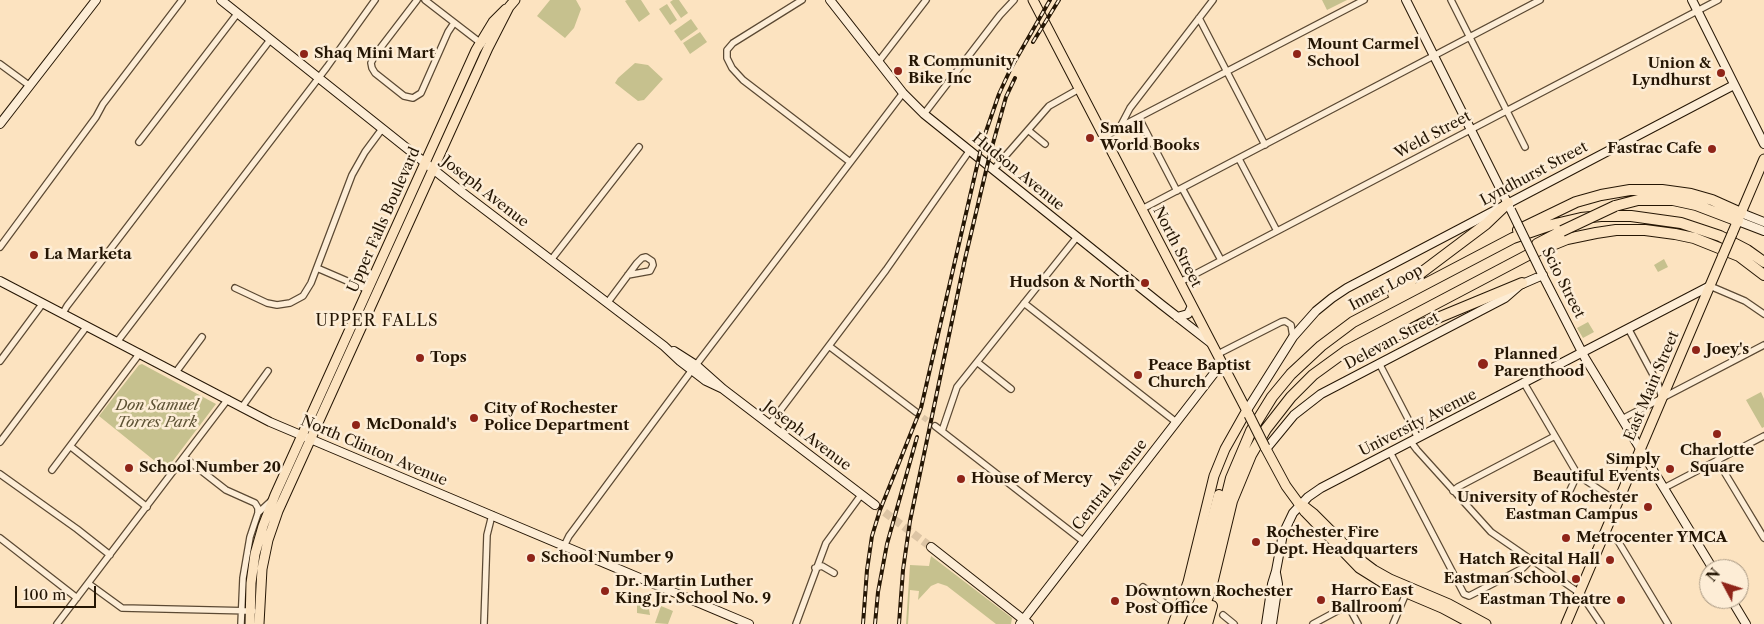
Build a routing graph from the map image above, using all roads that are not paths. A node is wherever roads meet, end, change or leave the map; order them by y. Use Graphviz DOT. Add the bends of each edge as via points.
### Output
graph roads {
  1 [pos="96,0"];
  2 [pos="182,0"];
  3 [pos="221,0"];
  4 [pos="374,0"];
  5 [pos="416,0"];
  6 [pos="426,0"];
  7 [pos="515,0"];
  8 [pos="802,0"];
  9 [pos="926,0"];
  10 [pos="1014,0"];
  11 [pos="1033,0"];
  12 [pos="1213,0"];
  13 [pos="1364,0"];
  14 [pos="1406,0"];
  15 [pos="1452,0"];
  16 [pos="1540,0"];
  17 [pos="1692,0"];
  18 [pos="1718,0"];
  19 [pos="834,2"];
  20 [pos="1698,11"];
  21 [pos="237,14"];
  22 [pos="1199,18"];
  23 [pos="454,23"];
  24 [pos="1470,37"];
  25 [pos="270,40"];
  26 [pos="484,45"];
  27 [pos="1434,56"];
  28 [pos="879,61"];
  29 [pos="0,64"];
  30 [pos="1227,72"];
  31 [pos="318,78"];
  32 [pos="1734,85"];
  33 [pos="30,86"];
  34 [pos="1079,89"];
  35 [pos="903,93"];
  36 [pos="1507,111"];
  37 [pos="924,114"];
  38 [pos="1138,118"];
  39 [pos="0,124"];
  40 [pos="1120,127"];
  41 [pos="382,129"];
  42 [pos="1471,129"];
  43 [pos="1028,130"];
  44 [pos="1104,138"];
  45 [pos="138,142"];
  46 [pos="1045,144"];
  47 [pos="1764,144"];
  48 [pos="1265,145"];
  49 [pos="639,147"];
  50 [pos="1526,147"];
  51 [pos="970,150"];
  52 [pos="1239,159"];
  53 [pos="1764,159"];
  54 [pos="850,162"];
  55 [pos="429,166"];
  56 [pos="994,170"];
  57 [pos="1180,189"];
  58 [pos="1510,206"];
  59 [pos="1142,209"];
  60 [pos="1740,217"];
  61 [pos="1764,222"];
  62 [pos="1277,231"];
  63 [pos="1764,232"];
  64 [pos="1077,237"];
  65 [pos="0,247"];
  66 [pos="551,260"];
  67 [pos="1221,260"];
  68 [pos="1764,262"];
  69 [pos="317,268"];
  70 [pos="1542,273"];
  71 [pos="628,275"];
  72 [pos="1764,275"];
  73 [pos="1433,280"];
  74 [pos="0,281"];
  75 [pos="1180,282"];
  76 [pos="1522,283"];
  77 [pos="1467,286"];
  78 [pos="1710,286"];
  79 [pos="235,288"];
  80 [pos="368,290"];
  81 [pos="608,302"];
  82 [pos="43,303"];
  83 [pos="1024,303"];
  84 [pos="1192,306"];
  85 [pos="63,314"];
  86 [pos="1764,314"];
  87 [pos="1177,317"];
  88 [pos="1354,322"];
  89 [pos="87,326"];
  90 [pos="1628,328"];
  91 [pos="202,337"];
  92 [pos="1293,337"];
  93 [pos="117,342"];
  94 [pos="1211,342"];
  95 [pos="1764,345"];
  96 [pos="829,346"];
  97 [pos="1582,352"];
  98 [pos="140,353"];
  99 [pos="1220,358"];
  100 [pos="0,360"];
  101 [pos="976,362"];
  102 [pos="1379,363"];
  103 [pos="694,368"];
  104 [pos="268,370"];
  105 [pos="176,372"];
  106 [pos="1524,383"];
  107 [pos="1011,389"];
  108 [pos="1298,389"];
  109 [pos="1662,398"];
  110 [pos="228,400"];
  111 [pos="242,407"];
  112 [pos="916,412"];
  113 [pos="1250,416"];
  114 [pos="1622,419"];
  115 [pos="1176,422"];
  116 [pos="770,424"];
  117 [pos="935,426"];
  118 [pos="942,431"];
  119 [pos="1555,436"];
  120 [pos="1764,436"];
  121 [pos="306,437"];
  122 [pos="1415,440"];
  123 [pos="0,442"];
  124 [pos="70,446"];
  125 [pos="1266,448"];
  126 [pos="1640,449"];
  127 [pos="1390,452"];
  128 [pos="184,458"];
  129 [pos="1717,460"];
  130 [pos="52,470"];
  131 [pos="1578,473"];
  132 [pos="0,474"];
  133 [pos="1664,488"];
  134 [pos="1453,491"];
  135 [pos="275,495"];
  136 [pos="862,495"];
  137 [pos="1566,499"];
  138 [pos="1618,502"];
  139 [pos="1300,504"];
  140 [pos="874,505"];
  141 [pos="147,507"];
  142 [pos="258,513"];
  143 [pos="492,515"];
  144 [pos="1227,520"];
  145 [pos="1604,533"];
  146 [pos="0,538"];
  147 [pos="1764,538"];
  148 [pos="1084,541"];
  149 [pos="564,546"];
  150 [pos="930,548"];
  151 [pos="110,555"];
  152 [pos="1707,559"];
  153 [pos="1531,560"];
  154 [pos="816,568"];
  155 [pos="1276,571"];
  156 [pos="834,573"];
  157 [pos="88,584"];
  158 [pos="1143,587"];
  159 [pos="1408,590"];
  160 [pos="1579,593"];
  161 [pos="78,598"];
  162 [pos="1737,609"];
  163 [pos="250,611"];
  164 [pos="1178,613"];
  165 [pos="1223,615"];
  166 [pos="1024,622"];
  167 [pos="58,624"];
  168 [pos="241,624"];
  169 [pos="250,624"];
  170 [pos="259,624"];
  171 [pos="484,624"];
  172 [pos="748,624"];
  173 [pos="796,624"];
  174 [pos="1173,624"];
  175 [pos="1178,624"];
  176 [pos="1190,624"];
  177 [pos="1198,624"];
  178 [pos="1207,624"];
  179 [pos="1234,624"];
  180 [pos="1266,624"];
  181 [pos="1272,624"];
  182 [pos="1314,624"];
  183 [pos="1358,624"];
  184 [pos="1394,624"];
  185 [pos="1472,624"];
  186 [pos="1486,624"];
  187 [pos="1566,624"];
  188 [pos="1601,624"];
  189 [pos="1668,624"];
  190 [pos="1746,624"];
  1 -- 33 [label="street"];
  2 -- 65 [label="street"];
  3 -- 21 [label="street, Joseph Avenue"];
  4 -- 31 [label="street"];
  5 -- 23 [label="street" via="371,63 375,73 404,96 415,98 422,91"];
  6 -- 23 [label="street"];
  7 -- 26 [label="main road, Upper Falls Boulevard"];
  8 -- 54 [label="street" via="733,43 727,50 727,58 743,80"];
  9 -- 28 [label="street"];
  10 -- 37 [label="street"];
  11 -- 34 [label="main road, North Street"];
  12 -- 22 [label="street"];
  13 -- 30 [label="street"];
  14 -- 27 [label="street, Scio Street"];
  15 -- 24 [label="street"];
  16 -- 24 [label="street"];
  17 -- 20 [label="street"];
  18 -- 20 [label="street, Weld Street"];
  19 -- 28 [label="street, Hudson Avenue"];
  20 -- 32 [label="street"];
  20 -- 36 [label="street, Weld Street"];
  21 -- 25 [label="street, Joseph Avenue"];
  21 -- 45 [label="street"];
  22 -- 30 [label="street"];
  22 -- 40 [label="street" via="1130,108"];
  23 -- 26 [label="street"];
  24 -- 27 [label="street"];
  24 -- 36 [label="street"];
  25 -- 31 [label="street, Joseph Avenue"];
  25 -- 85 [label="street"];
  26 -- 55 [label="main road, Upper Falls Boulevard"];
  27 -- 42 [label="street, Scio Street"];
  27 -- 48 [label="street"];
  28 -- 35 [label="street, Hudson Avenue"];
  29 -- 33 [label="street"];
  30 -- 38 [label="street"];
  30 -- 48 [label="street"];
  31 -- 41 [label="street, Joseph Avenue"];
  31 -- 93 [label="street"];
  32 -- 47 [label="street"];
  32 -- 58 [label="street, Lyndhurst Street"];
  33 -- 39 [label="street"];
  34 -- 43 [label="street" via="1048,106"];
  34 -- 44 [label="main road, North Street"];
  35 -- 37 [label="street, Hudson Avenue"];
  35 -- 54 [label="street"];
  36 -- 42 [label="street, Weld Street"];
  36 -- 50 [label="street"];
  37 -- 51 [label="street, Hudson Avenue"];
  38 -- 40 [label="street"];
  38 -- 57 [label="street"];
  40 -- 44 [label="street"];
  41 -- 55 [label="street, Joseph Avenue"];
  41 -- 69 [label="street" via="352,175"];
  42 -- 58 [label="street, Scio Street"];
  42 -- 62 [label="street, Weld Street"];
  43 -- 46 [label="street"];
  43 -- 56 [label="street"];
  44 -- 59 [label="main road, North Street"];
  48 -- 52 [label="street"];
  49 -- 66 [label="street"];
  51 -- 56 [label="street, Hudson Avenue"];
  51 -- 96 [label="street"];
  52 -- 57 [label="street"];
  52 -- 62 [label="street"];
  53 -- 60 [label="main road, East Main Street"];
  54 -- 103 [label="street"];
  55 -- 66 [label="street, Joseph Avenue"];
  55 -- 80 [label="main road, Upper Falls Boulevard"];
  55 -- 121 [label="main road, Upper Falls Boulevard"];
  56 -- 64 [label="street, Hudson Avenue"];
  57 -- 59 [label="street"];
  57 -- 67 [label="street"];
  58 -- 70 [label="street, Scio Street, bridge"];
  58 -- 88 [label="highway"];
  58 -- 92 [label="street, Lyndhurst Street" via="1348,288 1316,311"];
  59 -- 75 [label="main road, North Street"];
  60 -- 61 [label="street"];
  60 -- 63 [label="street"];
  60 -- 73 [label="highway" via="1705,197 1672,191 1630,190 1601,195 1555,211"];
  60 -- 77 [label="highway, bridge" via="1673,200 1644,200 1615,206 1516,256"];
  60 -- 78 [label="main road, East Main Street, bridge"];
  62 -- 67 [label="street, Weld Street"];
  64 -- 83 [label="street"];
  64 -- 87 [label="street, Hudson Avenue"];
  66 -- 81 [label="street, Joseph Avenue"];
  67 -- 75 [label="street, Weld Street"];
  68 -- 73 [label="highway, Inner Loop" via="1729,241 1691,226 1651,218 1601,216 1566,221 1532,231"];
  69 -- 79 [label="street" via="306,293 287,304 267,303"];
  69 -- 80 [label="street"];
  70 -- 76 [label="street, Delevan Street"];
  70 -- 97 [label="street, Scio Street"];
  71 -- 81 [label="street"];
  72 -- 77 [label="highway" via="1739,256 1702,241 1665,232 1625,230 1558,242"];
  73 -- 88 [label="highway, Inner Loop"];
  74 -- 82 [label="street, North Clinton Avenue"];
  75 -- 84 [label="main road, North Street"];
  76 -- 102 [label="street, Delevan Street" via="1507,297"];
  76 -- 108 [label="highway" via="1358,351 1323,370"];
  77 -- 108 [label="highway" via="1346,351"];
  78 -- 86 [label="street" via="1745,301"];
  78 -- 90 [label="street, University Avenue"];
  78 -- 109 [label="main road, East Main Street"];
  80 -- 121 [label="main road, Upper Falls Boulevard"];
  81 -- 103 [label="street, Joseph Avenue"];
  82 -- 85 [label="street, North Clinton Avenue"];
  82 -- 100 [label="street"];
  83 -- 101 [label="street"];
  83 -- 115 [label="street"];
  84 -- 87 [label="street" via="1188,314"];
  84 -- 94 [label="main road, North Street"];
  85 -- 89 [label="street, North Clinton Avenue"];
  87 -- 94 [label="street, Hudson Avenue"];
  88 -- 113 [label="highway, Inner Loop" via="1298,366 1272,397"];
  89 -- 93 [label="street, North Clinton Avenue"];
  89 -- 123 [label="street"];
  90 -- 97 [label="street, University Avenue"];
  90 -- 109 [label="street" via="1658,384"];
  91 -- 105 [label="street"];
  92 -- 99 [label="street" via="1291,325 1281,322"];
  92 -- 113 [label="street, Lyndhurst Street"];
  93 -- 98 [label="street, North Clinton Avenue"];
  94 -- 99 [label="main road, North Street"];
  95 -- 109 [label="street"];
  96 -- 112 [label="street"];
  96 -- 116 [label="street"];
  97 -- 106 [label="street, University Avenue"];
  97 -- 114 [label="street, Scio Street"];
  98 -- 105 [label="street, North Clinton Avenue"];
  98 -- 124 [label="street"];
  99 -- 113 [label="main road, North Street"];
  99 -- 115 [label="street, Central Avenue"];
  101 -- 107 [label="street"];
  101 -- 118 [label="street" via="957,386"];
  102 -- 122 [label="street"];
  102 -- 125 [label="street, Delevan Street" via="1307,404"];
  103 -- 116 [label="street, Joseph Avenue"];
  103 -- 149 [label="street"];
  104 -- 111 [label="street"];
  105 -- 110 [label="street, North Clinton Avenue"];
  106 -- 119 [label="street"];
  106 -- 122 [label="street, University Avenue"];
  108 -- 144 [label="highway" via="1272,420 1251,455"];
  109 -- 114 [label="street"];
  109 -- 126 [label="main road, East Main Street"];
  110 -- 111 [label="street, North Clinton Avenue"];
  110 -- 128 [label="street"];
  111 -- 121 [label="street, North Clinton Avenue"];
  113 -- 125 [label="main road, North Street, bridge"];
  113 -- 164 [label="main road" via="1225,449 1214,476"];
  113 -- 175 [label="highway" via="1223,483 1195,584"];
  113 -- 176 [label="highway, Inner Loop" via="1204,585"];
  114 -- 126 [label="street, Scio Street"];
  115 -- 148 [label="street, Central Avenue"];
  116 -- 136 [label="street, Joseph Avenue"];
  117 -- 118 [label="street"];
  118 -- 148 [label="street"];
  119 -- 131 [label="street"];
  119 -- 134 [label="street"];
  120 -- 129 [label="street"];
  121 -- 135 [label="main road, Upper Falls Boulevard"];
  121 -- 143 [label="street, North Clinton Avenue"];
  121 -- 163 [label="main road, Upper Falls Boulevard" via="271,531"];
  122 -- 127 [label="street, University Avenue"];
  122 -- 134 [label="street" via="1417,450"];
  124 -- 130 [label="street"];
  124 -- 141 [label="street"];
  125 -- 139 [label="main road, North Street" via="1286,486"];
  126 -- 133 [label="street, Scio Street"];
  126 -- 138 [label="main road, East Main Street"];
  127 -- 139 [label="street, University Avenue" via="1321,488"];
  127 -- 153 [label="street" via="1464,594 1473,594 1523,568"];
  128 -- 141 [label="street"];
  128 -- 142 [label="street" via="226,490 255,503"];
  129 -- 133 [label="street"];
  129 -- 147 [label="street"];
  131 -- 137 [label="street"];
  131 -- 138 [label="street"];
  132 -- 151 [label="street"];
  133 -- 152 [label="street, Scio Street"];
  134 -- 153 [label="street" via="1494,535"];
  135 -- 142 [label="street"];
  135 -- 163 [label="main road, Upper Falls Boulevard" via="255,554"];
  136 -- 140 [label="street, Joseph Avenue"];
  136 -- 154 [label="street" via="826,542"];
  138 -- 145 [label="main road, East Main Street"];
  139 -- 155 [label="street, University Avenue" via="1284,530"];
  139 -- 159 [label="main road, North Street" via="1313,512 1367,566"];
  141 -- 151 [label="street"];
  142 -- 163 [label="street" via="244,564"];
  143 -- 149 [label="street, North Clinton Avenue"];
  143 -- 171 [label="street" via="487,531"];
  144 -- 177 [label="highway" via="1211,588"];
  144 -- 178 [label="highway"];
  145 -- 160 [label="main road, East Main Street"];
  145 -- 189 [label="street" via="1618,541"];
  146 -- 161 [label="street"];
  148 -- 166 [label="street, Central Avenue"];
  149 -- 172 [label="street, North Clinton Avenue"];
  150 -- 166 [label="street"];
  151 -- 157 [label="street"];
  153 -- 160 [label="street"];
  154 -- 156 [label="street" via="822,566"];
  154 -- 173 [label="street"];
  155 -- 180 [label="street"];
  155 -- 181 [label="street" via="1278,584"];
  157 -- 161 [label="street"];
  157 -- 163 [label="street" via="122,608"];
  158 -- 164 [label="street"];
  159 -- 184 [label="street"];
  159 -- 185 [label="main road"];
  159 -- 186 [label="main road" via="1449,604"];
  160 -- 187 [label="main road, East Main Street"];
  160 -- 188 [label="street"];
  161 -- 167 [label="street"];
  162 -- 190 [label="street"];
  163 -- 168 [label="street"];
  163 -- 169 [label="main road, Upper Falls Boulevard"];
  163 -- 170 [label="main road, Upper Falls Boulevard"];
  164 -- 174 [label="main road"];
  165 -- 179 [label="street"];
  182 -- 183 [label="street" via="1344,608 1352,611"];
}
